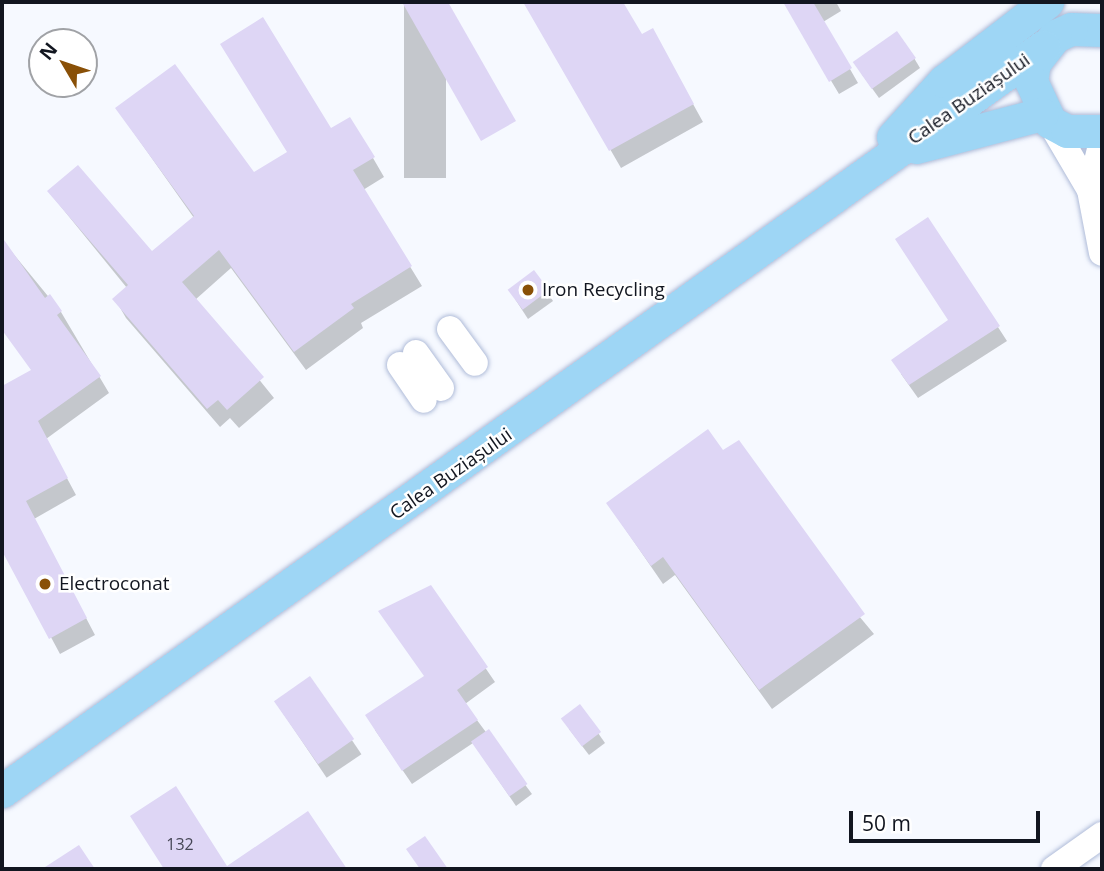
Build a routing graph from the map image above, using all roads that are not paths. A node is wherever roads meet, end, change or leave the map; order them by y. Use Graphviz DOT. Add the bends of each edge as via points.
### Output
graph roads {
  1 [pos="1046,2"];
  2 [pos="1102,7"];
  3 [pos="1086,29"];
  4 [pos="1042,47"];
  5 [pos="1046,118"];
  6 [pos="1102,131"];
  7 [pos="1102,141"];
  8 [pos="896,152"];
  9 [pos="857,178"];
  10 [pos="1090,190"];
  11 [pos="1102,253"];
  12 [pos="425,347"];
  13 [pos="2,791"];
  14 [pos="1102,835"];
  15 [pos="1054,869"];
  1 -- 9 [label="main road" via="944,81"];
  2 -- 3 [label="main road"];
  3 -- 4 [label="main road, Calea Buziașului"];
  4 -- 5 [label="main road" via="1031,81"];
  4 -- 8 [label="main road, Calea Buziașului"];
  5 -- 6 [label="main road" via="1067,131"];
  5 -- 8 [label="main road, Calea Buziașului"];
  5 -- 10 [label="street"];
  7 -- 10 [label="street"];
  8 -- 9 [label="main road, Calea Buziașului"];
  9 -- 13 [label="main road, Calea Buziașului"];
  10 -- 11 [label="street"];
  12 -- 12 [label="street" via="450,381"];
  14 -- 15 [label="street"];
}
